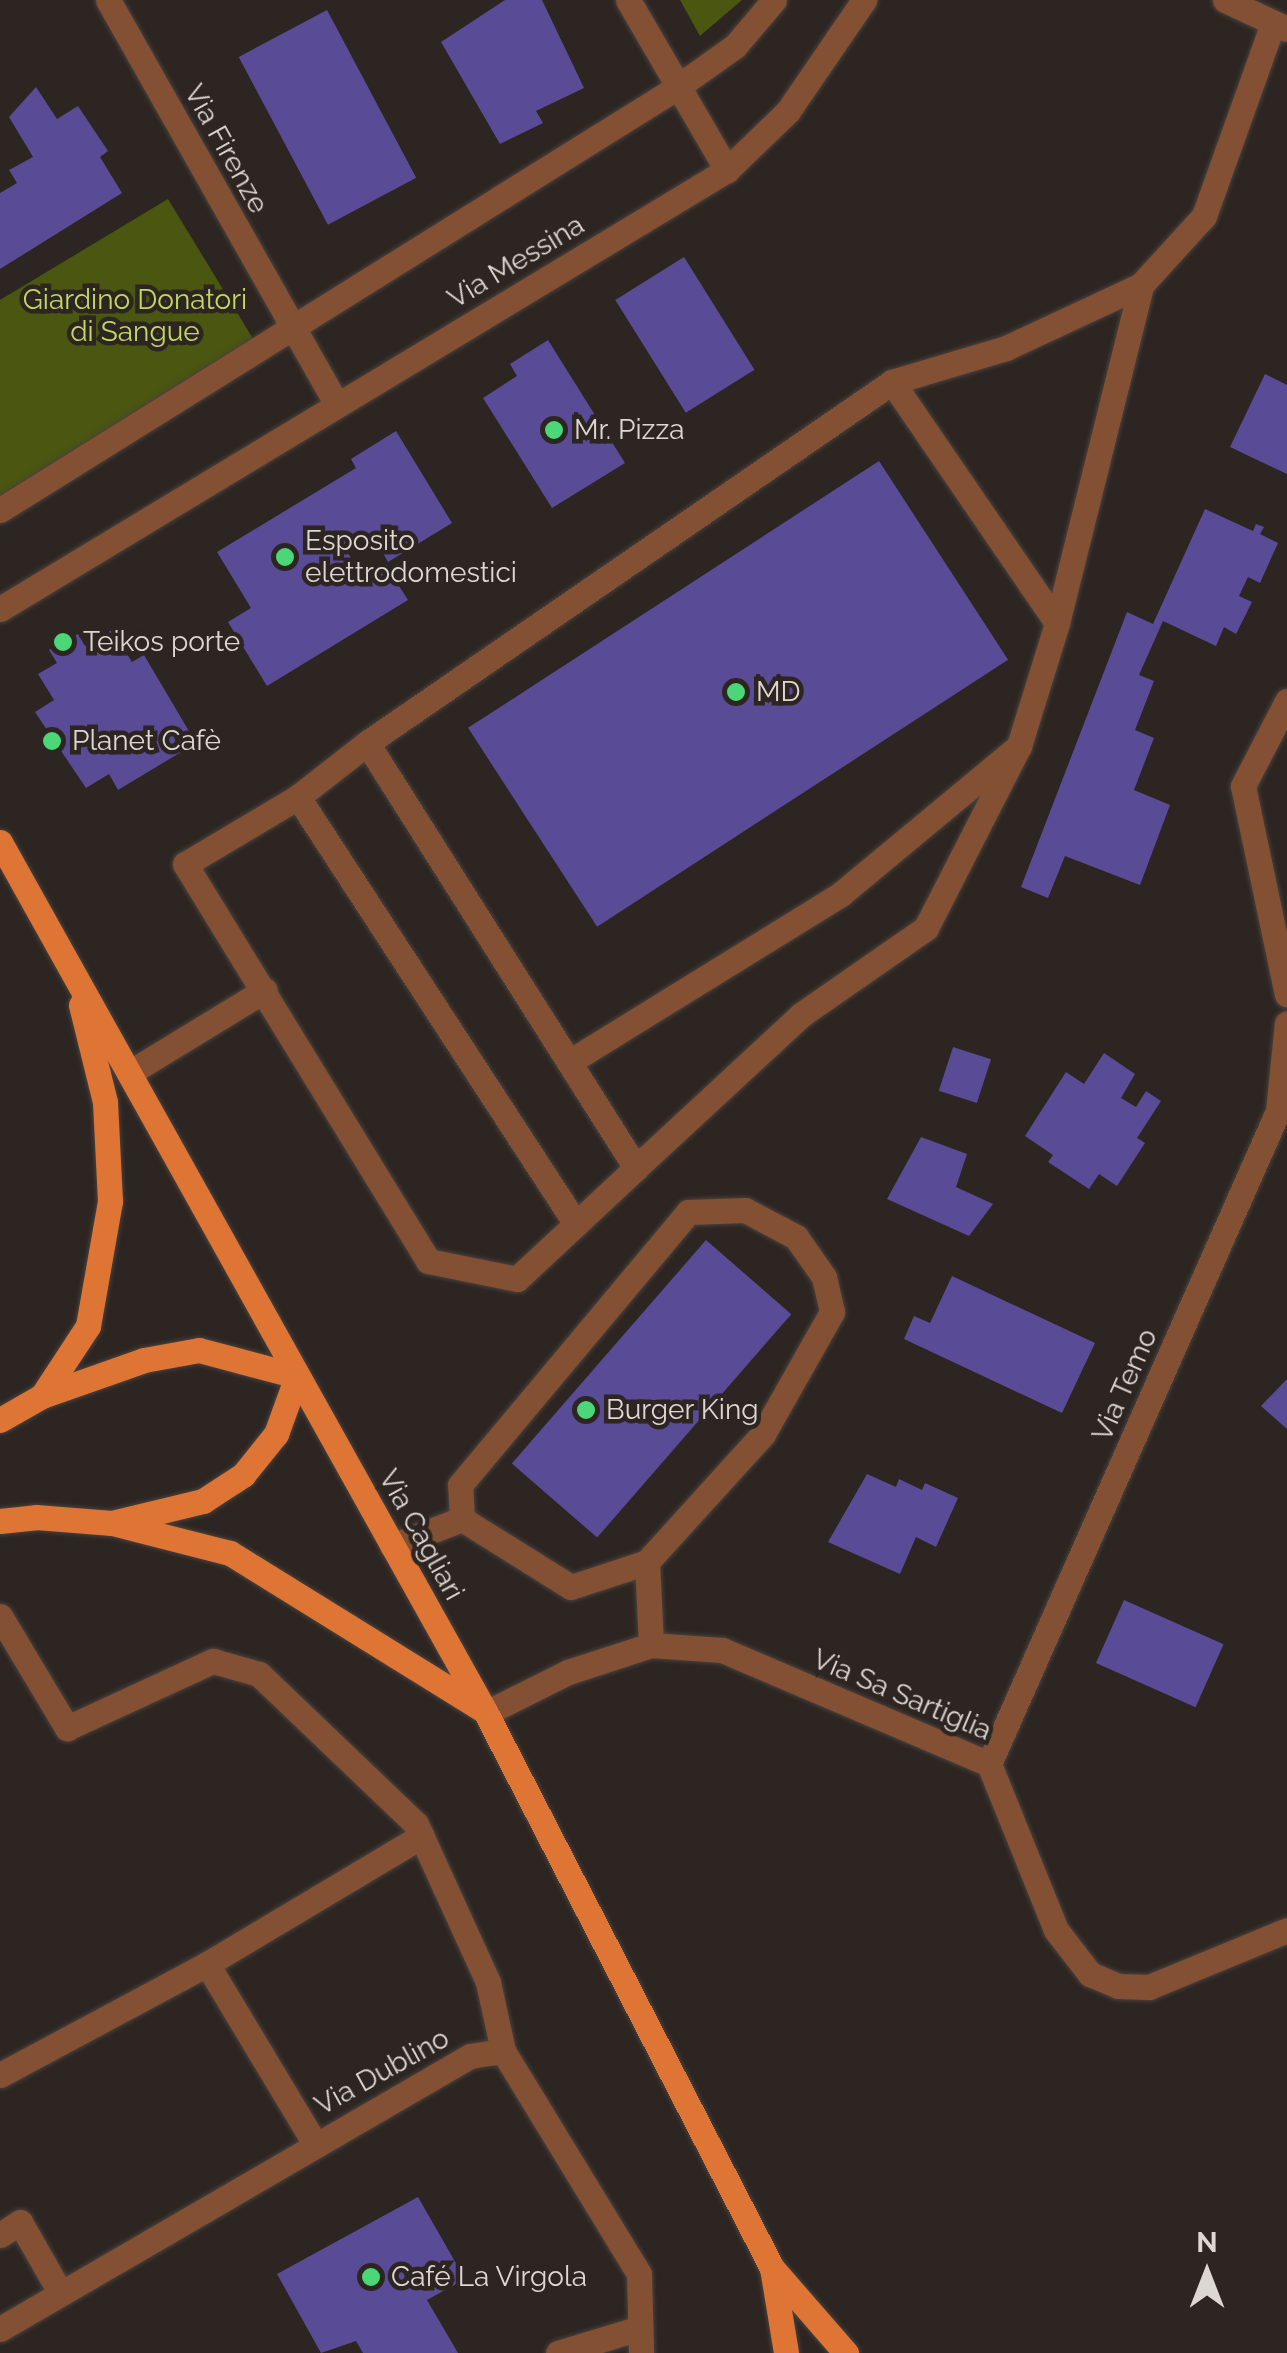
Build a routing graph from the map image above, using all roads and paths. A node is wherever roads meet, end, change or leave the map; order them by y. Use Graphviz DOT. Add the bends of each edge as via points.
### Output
graph roads {
  1 [pos="108,0"];
  2 [pos="628,0"];
  3 [pos="774,0"];
  4 [pos="864,0"];
  5 [pos="1225,0"];
  6 [pos="1280,26"];
  7 [pos="676,88"];
  8 [pos="726,170"];
  9 [pos="1140,285"];
  10 [pos="293,328"];
  11 [pos="892,382"];
  12 [pos="337,406"];
  13 [pos="0,510"];
  14 [pos="0,609"];
  15 [pos="1057,623"];
  16 [pos="1287,701"];
  17 [pos="367,743"];
  18 [pos="1020,746"];
  19 [pos="298,797"];
  20 [pos="0,842"];
  21 [pos="72,971"];
  22 [pos="265,990"];
  23 [pos="1287,994"];
  24 [pos="1287,1023"];
  25 [pos="569,1062"];
  26 [pos="129,1073"];
  27 [pos="636,1168"];
  28 [pos="576,1224"];
  29 [pos="297,1376"];
  30 [pos="42,1396"];
  31 [pos="0,1420"];
  32 [pos="462,1519"];
  33 [pos="0,1521"];
  34 [pos="112,1522"];
  35 [pos="392,1546"];
  36 [pos="647,1562"];
  37 [pos="0,1616"];
  38 [pos="651,1645"];
  39 [pos="486,1713"];
  40 [pos="990,1764"];
  41 [pos="422,1836"];
  42 [pos="1287,1930"];
  43 [pos="208,1964"];
  44 [pos="503,2050"];
  45 [pos="0,2075"];
  46 [pos="314,2144"];
  47 [pos="0,2235"];
  48 [pos="772,2268"];
  49 [pos="60,2292"];
  50 [pos="0,2330"];
  51 [pos="640,2340"];
  52 [pos="558,2353"];
  53 [pos="786,2353"];
  54 [pos="846,2353"];
  1 -- 10 [label="street, Via Firenze"];
  2 -- 7 [label="street"];
  3 -- 7 [label="street" via="735,46"];
  4 -- 8 [label="street, Via Messina" via="788,111"];
  5 -- 6 [label="street"];
  6 -- 9 [label="street" via="1204,216"];
  7 -- 8 [label="street"];
  7 -- 10 [label="street"];
  8 -- 12 [label="street, Via Messina"];
  9 -- 11 [label="street" via="1006,348"];
  9 -- 15 [label="street"];
  10 -- 12 [label="street"];
  10 -- 13 [label="street"];
  11 -- 15 [label="street"];
  11 -- 17 [label="street"];
  12 -- 14 [label="street, Via Messina"];
  15 -- 18 [label="street"];
  16 -- 23 [label="street" via="1243,786"];
  17 -- 19 [label="street"];
  17 -- 25 [label="street"];
  18 -- 25 [label="street" via="841,894"];
  18 -- 27 [label="street" via="926,928 801,1014"];
  19 -- 22 [label="street" via="186,864"];
  19 -- 28 [label="street"];
  20 -- 21 [label="main road, Via Cagliari"];
  21 -- 26 [label="main road, Via Cagliari"];
  21 -- 30 [label="main road" via="105,1102 110,1201 88,1326"];
  22 -- 26 [label="street"];
  22 -- 28 [label="street" via="428,1261 517,1279"];
  24 -- 40 [label="street, Via Temo" via="1278,1111"];
  25 -- 27 [label="street"];
  26 -- 29 [label="main road, Via Cagliari"];
  27 -- 28 [label="street"];
  29 -- 30 [label="main road" via="199,1350 144,1360"];
  29 -- 34 [label="main road" via="276,1434 244,1475 203,1501"];
  29 -- 35 [label="main road, Via Cagliari"];
  30 -- 31 [label="main road"];
  32 -- 35 [label="street"];
  32 -- 36 [label="street" via="572,1586"];
  32 -- 36 [label="street" via="460,1484 688,1212 745,1210 796,1238 824,1277 832,1312 762,1434"];
  33 -- 34 [label="main road" via="36,1516"];
  34 -- 39 [label="main road" via="230,1553"];
  35 -- 39 [label="main road, Via Cagliari"];
  36 -- 38 [label="street"];
  37 -- 41 [label="street" via="67,1728 214,1661 259,1674"];
  38 -- 39 [label="street, Via Sa Sartiglia" via="568,1672"];
  38 -- 40 [label="street, Via Sa Sartiglia" via="722,1650"];
  39 -- 48 [label="main road, Via Cagliari"];
  40 -- 42 [label="street, Via Sa Sartiglia" via="1056,1930 1090,1974 1118,1986 1148,1988"];
  41 -- 43 [label="street"];
  41 -- 44 [label="street" via="488,1982"];
  43 -- 45 [label="street"];
  43 -- 46 [label="street"];
  44 -- 46 [label="street, Via Dublino" via="470,2056"];
  44 -- 51 [label="street" via="639,2274"];
  46 -- 49 [label="street, Via Dublino"];
  47 -- 49 [label="street" via="20,2222"];
  48 -- 53 [label="main road, Via Cagliari"];
  48 -- 54 [label="main road, Via Cagliari"];
  49 -- 50 [label="street, Via Dublino"];
  51 -- 52 [label="street"];
}
